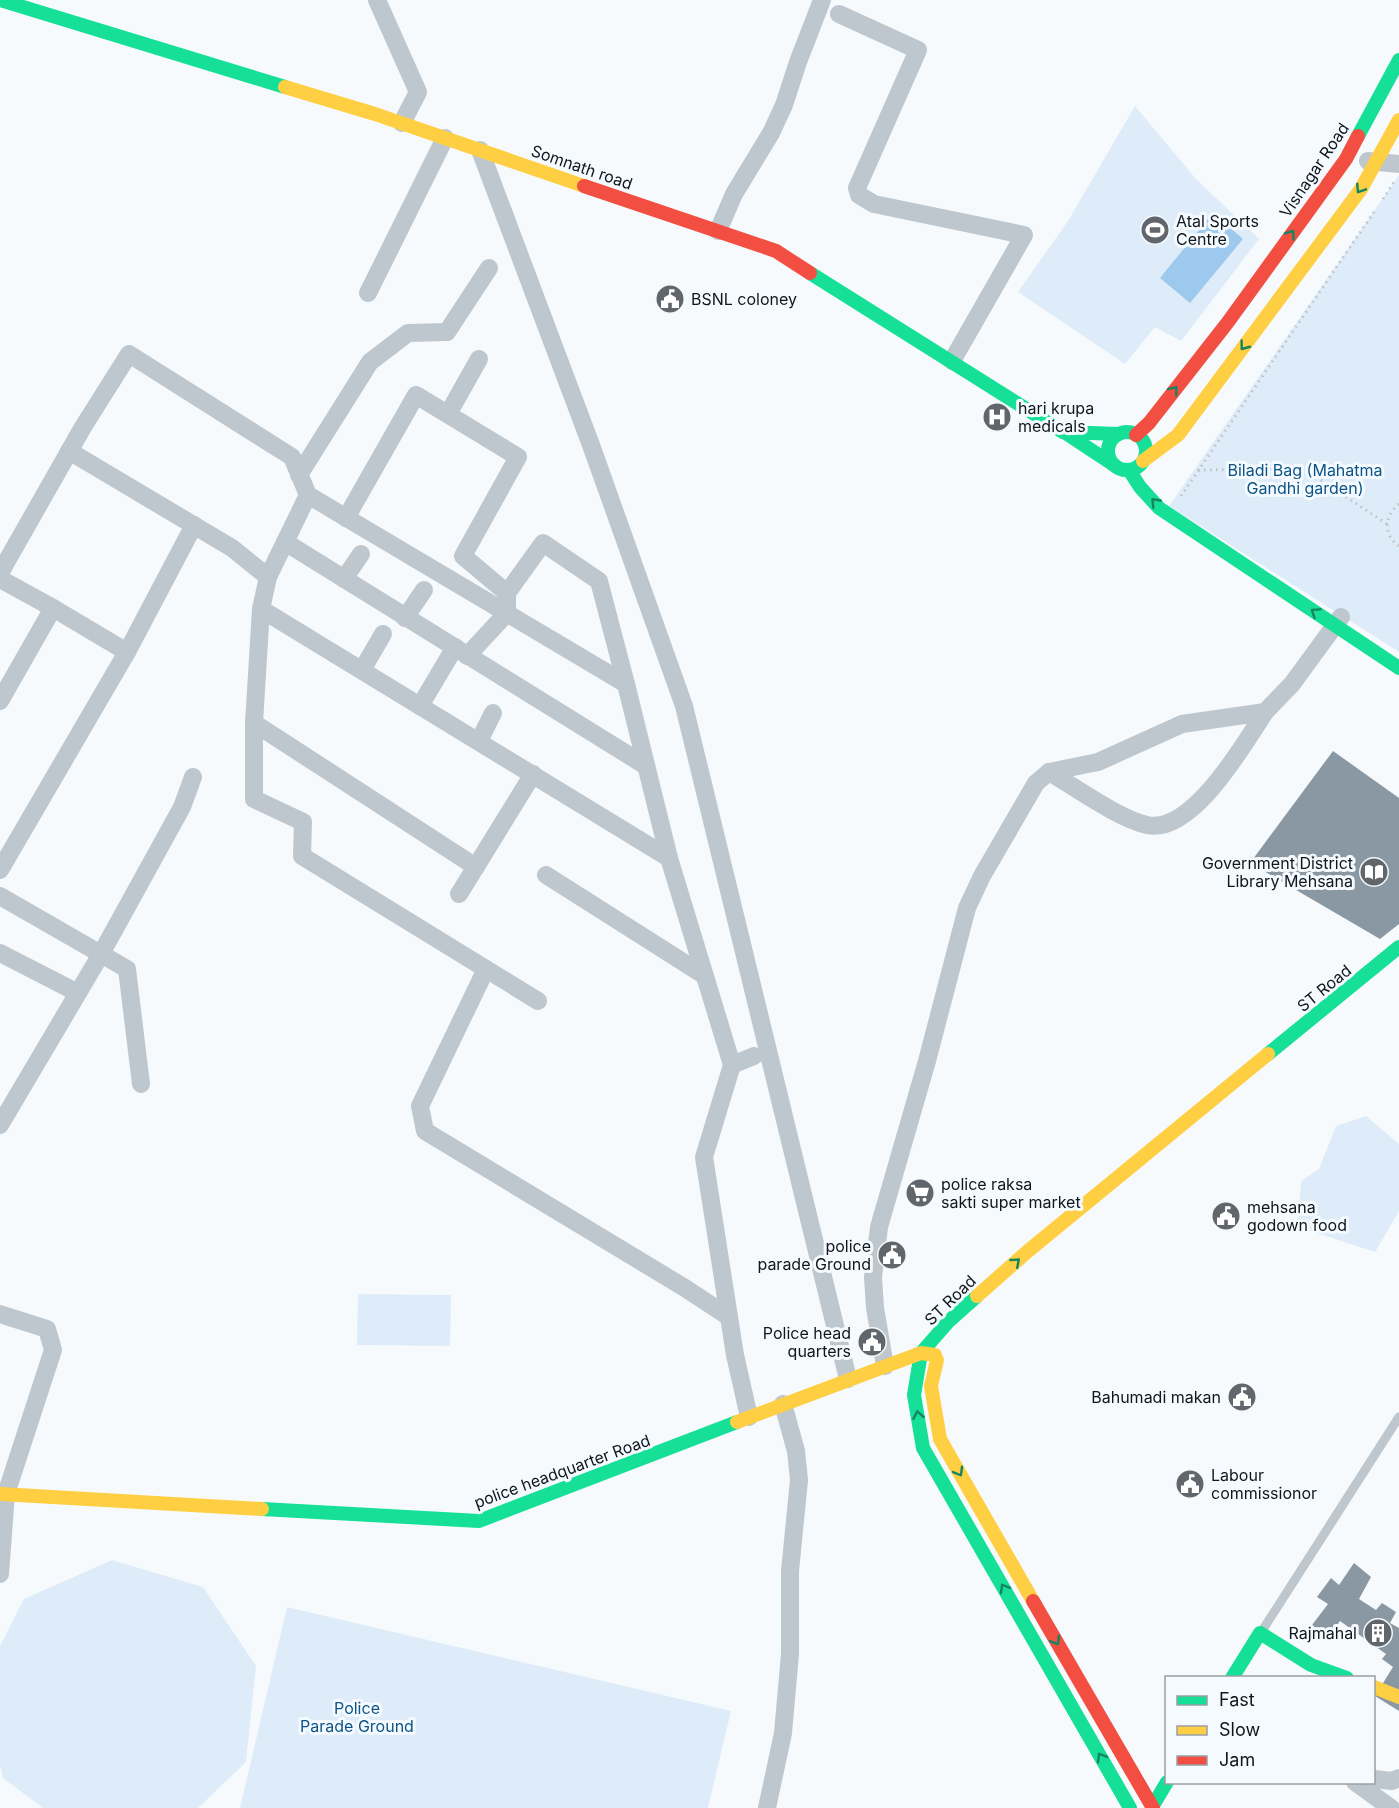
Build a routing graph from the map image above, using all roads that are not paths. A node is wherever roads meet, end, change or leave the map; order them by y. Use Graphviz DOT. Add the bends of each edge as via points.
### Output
graph roads {
  1 [pos="0,0"];
  2 [pos="377,0"];
  3 [pos="822,0"];
  4 [pos="839,14"];
  5 [pos="1399,60"];
  6 [pos="1399,120"];
  7 [pos="402,123"];
  8 [pos="445,138"];
  9 [pos="480,150"];
  10 [pos="1346,159"];
  11 [pos="1376,162"];
  12 [pos="1399,164"];
  13 [pos="718,231"];
  14 [pos="489,268"];
  15 [pos="368,293"];
  16 [pos="479,359"];
  17 [pos="952,361"];
  18 [pos="448,414"];
  19 [pos="1063,432"];
  20 [pos="1118,434"];
  21 [pos="1136,435"];
  22 [pos="69,451"];
  23 [pos="1114,465"];
  24 [pos="1137,466"];
  25 [pos="299,475"];
  26 [pos="308,495"];
  27 [pos="346,518"];
  28 [pos="194,525"];
  29 [pos="285,542"];
  30 [pos="361,554"];
  31 [pos="0,573"];
  32 [pos="268,577"];
  33 [pos="0,579"];
  34 [pos="344,579"];
  35 [pos="424,590"];
  36 [pos="507,593"];
  37 [pos="53,608"];
  38 [pos="261,609"];
  39 [pos="507,613"];
  40 [pos="405,618"];
  41 [pos="1339,620"];
  42 [pos="383,634"];
  43 [pos="461,651"];
  44 [pos="127,652"];
  45 [pos="1399,652"];
  46 [pos="1399,668"];
  47 [pos="362,670"];
  48 [pos="626,684"];
  49 [pos="0,701"];
  50 [pos="420,706"];
  51 [pos="1265,712"];
  52 [pos="493,713"];
  53 [pos="254,723"];
  54 [pos="479,741"];
  55 [pos="646,766"];
  56 [pos="1049,772"];
  57 [pos="532,774"];
  58 [pos="193,777"];
  59 [pos="669,858"];
  60 [pos="476,867"];
  61 [pos="0,870"];
  62 [pos="546,875"];
  63 [pos="459,894"];
  64 [pos="0,896"];
  65 [pos="1399,947"];
  66 [pos="0,953"];
  67 [pos="101,954"];
  68 [pos="1399,961"];
  69 [pos="486,969"];
  70 [pos="705,976"];
  71 [pos="78,993"];
  72 [pos="538,1000"];
  73 [pos="754,1056"];
  74 [pos="732,1065"];
  75 [pos="141,1084"];
  76 [pos="0,1125"];
  77 [pos="0,1314"];
  78 [pos="729,1317"];
  79 [pos="921,1353"];
  80 [pos="938,1356"];
  81 [pos="885,1366"];
  82 [pos="848,1379"];
  83 [pos="783,1404"];
  84 [pos="749,1417"];
  85 [pos="1399,1417"];
  86 [pos="3,1494"];
  87 [pos="0,1574"];
  88 [pos="1260,1633"];
  89 [pos="1311,1671"];
  90 [pos="1233,1676"];
  91 [pos="1341,1676"];
  92 [pos="1375,1687"];
  93 [pos="1399,1697"];
  94 [pos="1399,1778"];
  95 [pos="1375,1779"];
  96 [pos="1166,1784"];
  97 [pos="1358,1784"];
  98 [pos="767,1808"];
  99 [pos="1130,1808"];
  100 [pos="1152,1808"];
  101 [pos="1391,1808"];
  1 -- 7 [label="main road, Somnath road"];
  2 -- 7 [label="street" via="418,92"];
  3 -- 13 [label="street" via="784,105"];
  4 -- 17 [label="street" via="918,50 857,188 859,195 874,204 1024,235"];
  5 -- 10 [label="main road, Visnagar Road"];
  6 -- 11 [label="main road"];
  7 -- 8 [label="main road, Somnath road"];
  8 -- 9 [label="main road, Somnath road"];
  8 -- 15 [label="street"];
  9 -- 13 [label="main road, Somnath road"];
  9 -- 82 [label="street" via="684,706"];
  10 -- 11 [label="street"];
  21 -- 10 [label="main road, Visnagar Road, one-way" via="1228,322"];
  11 -- 12 [label="street"];
  11 -- 24 [label="main road, one-way" via="1361,189 1178,435"];
  13 -- 17 [label="main road, Somnath road" via="776,251"];
  14 -- 25 [label="street" via="447,332 408,333 370,362"];
  16 -- 18 [label="street"];
  17 -- 19 [label="main road, Somnath road"];
  18 -- 27 [label="street" via="416,395"];
  18 -- 36 [label="street" via="518,457 463,556"];
  19 -- 20 [label="main road"];
  19 -- 23 [label="main road, Somnath road"];
  20 -- 21 [label="main road"];
  20 -- 23 [label="main road" via="1108,448"];
  21 -- 24 [label="main road" via="1145,447"];
  22 -- 25 [label="street" via="129,354 292,457"];
  22 -- 28 [label="street"];
  22 -- 31 [label="street"];
  23 -- 24 [label="main road" via="1123,470"];
  24 -- 41 [label="main road" via="1168,497"];
  41 -- 24 [label="main road, one-way" via="1159,508 1140,487"];
  25 -- 26 [label="street"];
  26 -- 27 [label="street"];
  26 -- 29 [label="street"];
  27 -- 39 [label="street"];
  28 -- 32 [label="street" via="232,548"];
  28 -- 44 [label="street"];
  29 -- 32 [label="street"];
  29 -- 34 [label="street"];
  30 -- 34 [label="street"];
  32 -- 38 [label="street"];
  33 -- 37 [label="street"];
  34 -- 40 [label="street"];
  35 -- 40 [label="street"];
  36 -- 39 [label="street"];
  36 -- 48 [label="street" via="543,543 599,581"];
  37 -- 44 [label="street"];
  37 -- 49 [label="street"];
  38 -- 47 [label="street"];
  38 -- 53 [label="street"];
  39 -- 43 [label="street"];
  39 -- 48 [label="street"];
  40 -- 43 [label="street"];
  41 -- 45 [label="main road"];
  41 -- 46 [label="main road"];
  41 -- 51 [label="street" via="1292,684"];
  42 -- 47 [label="street"];
  43 -- 50 [label="street"];
  43 -- 55 [label="street"];
  44 -- 61 [label="street"];
  47 -- 50 [label="street"];
  48 -- 55 [label="street"];
  50 -- 54 [label="street"];
  51 -- 56 [label="street" via="1182,724 1098,762"];
  51 -- 56 [label="street" via="1201,801 1161,824 1148,826 1125,817"];
  52 -- 54 [label="street"];
  53 -- 60 [label="street"];
  53 -- 69 [label="street" via="254,799 303,822 302,856"];
  54 -- 57 [label="street"];
  55 -- 59 [label="street"];
  56 -- 81 [label="street" via="1036,783 967,908 879,1227 874,1308"];
  57 -- 59 [label="street"];
  57 -- 60 [label="street"];
  58 -- 67 [label="street" via="182,807"];
  59 -- 70 [label="street"];
  60 -- 63 [label="street"];
  62 -- 70 [label="street"];
  64 -- 67 [label="street"];
  79 -- 65 [label="main road, ST Road, one-way" via="949,1321 1028,1251"];
  66 -- 71 [label="street"];
  67 -- 71 [label="street"];
  67 -- 75 [label="street" via="127,969"];
  68 -- 80 [label="main road, ST Road" via="960,1325"];
  69 -- 72 [label="street"];
  69 -- 78 [label="street" via="420,1106 425,1131"];
  70 -- 74 [label="street"];
  71 -- 76 [label="street"];
  73 -- 74 [label="street"];
  74 -- 78 [label="street" via="704,1157"];
  77 -- 86 [label="street" via="47,1329 52,1350"];
  78 -- 84 [label="street"];
  79 -- 80 [label="main road, police headquarter Road"];
  79 -- 81 [label="main road, police headquarter Road"];
  99 -- 79 [label="main road, one-way" via="923,1448 914,1395"];
  80 -- 100 [label="main road, ST Road, one-way" via="931,1386 940,1439"];
  81 -- 82 [label="main road, police headquarter Road"];
  82 -- 83 [label="main road, police headquarter Road"];
  83 -- 84 [label="main road, police headquarter Road"];
  83 -- 98 [label="street" via="796,1451 799,1480 790,1571 790,1654 783,1733"];
  84 -- 86 [label="main road, police headquarter Road" via="479,1521"];
  85 -- 88 [label="lane"];
  86 -- 87 [label="street"];
  88 -- 89 [label="main road"];
  88 -- 90 [label="main road"];
  89 -- 91 [label="main road"];
  92 -- 93 [label="main road"];
  94 -- 95 [label="street"];
  96 -- 100 [label="main road"];
  97 -- 101 [label="street"];
}
